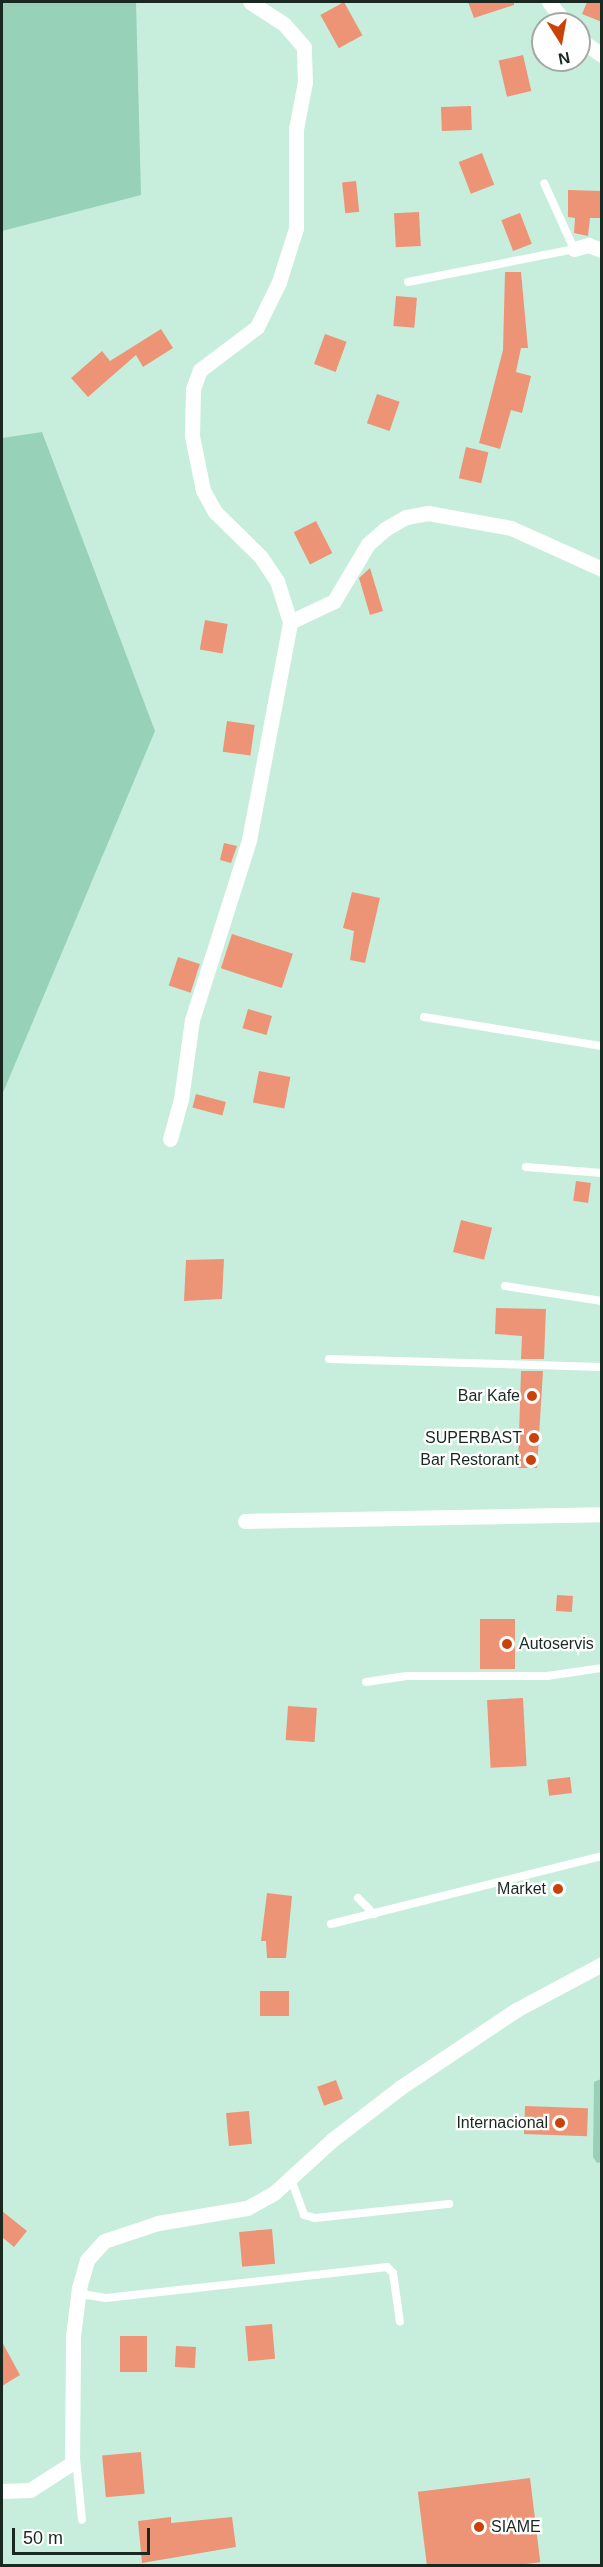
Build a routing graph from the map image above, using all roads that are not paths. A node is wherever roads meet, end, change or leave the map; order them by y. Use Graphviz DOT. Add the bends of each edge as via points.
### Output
graph roads {
  1 [pos="250,2"];
  2 [pos="544,183"];
  3 [pos="574,249"];
  4 [pos="602,250"];
  5 [pos="408,282"];
  6 [pos="602,569"];
  7 [pos="290,622"];
  8 [pos="424,1017"];
  9 [pos="602,1046"];
  10 [pos="170,1139"];
  11 [pos="526,1167"];
  12 [pos="602,1173"];
  13 [pos="505,1286"];
  14 [pos="602,1301"];
  15 [pos="329,1359"];
  16 [pos="602,1367"];
  17 [pos="602,1514"];
  18 [pos="245,1521"];
  19 [pos="602,1668"];
  20 [pos="366,1682"];
  21 [pos="602,1856"];
  22 [pos="358,1898"];
  23 [pos="374,1914"];
  24 [pos="331,1924"];
  25 [pos="602,1964"];
  26 [pos="291,2179"];
  27 [pos="449,2204"];
  28 [pos="79,2289"];
  29 [pos="400,2322"];
  30 [pos="75,2451"];
  31 [pos="2,2491"];
  32 [pos="82,2520"];
  1 -- 7 [label="street" via="284,24 304,47 305,82 296,129 296,228 279,282 257,327 200,370 193,389 192,436 211,504 277,581"];
  2 -- 3 [label="lane"];
  3 -- 4 [label="street" via="588,245"];
  3 -- 5 [label="lane"];
  6 -- 7 [label="street" via="511,528 429,513 406,517 385,529 368,544 334,602"];
  7 -- 10 [label="street" via="249,840 192,1020 181,1099"];
  8 -- 9 [label="lane"];
  11 -- 12 [label="lane"];
  13 -- 14 [label="lane"];
  15 -- 16 [label="lane"];
  17 -- 18 [label="street"];
  19 -- 20 [label="lane" via="538,1676 407,1676"];
  21 -- 23 [label="lane"];
  22 -- 23 [label="lane"];
  23 -- 24 [label="lane"];
  25 -- 26 [label="street" via="516,2010 401,2087"];
  26 -- 27 [label="lane" via="304,2215 315,2218"];
  26 -- 28 [label="street" via="247,2208 130,2230 104,2241 87,2260"];
  28 -- 29 [label="lane" via="87,2295 106,2298 387,2267 393,2274"];
  28 -- 30 [label="street" via="71,2403"];
  30 -- 31 [label="street" via="72,2463 30,2490"];
  30 -- 32 [label="lane"];
}
